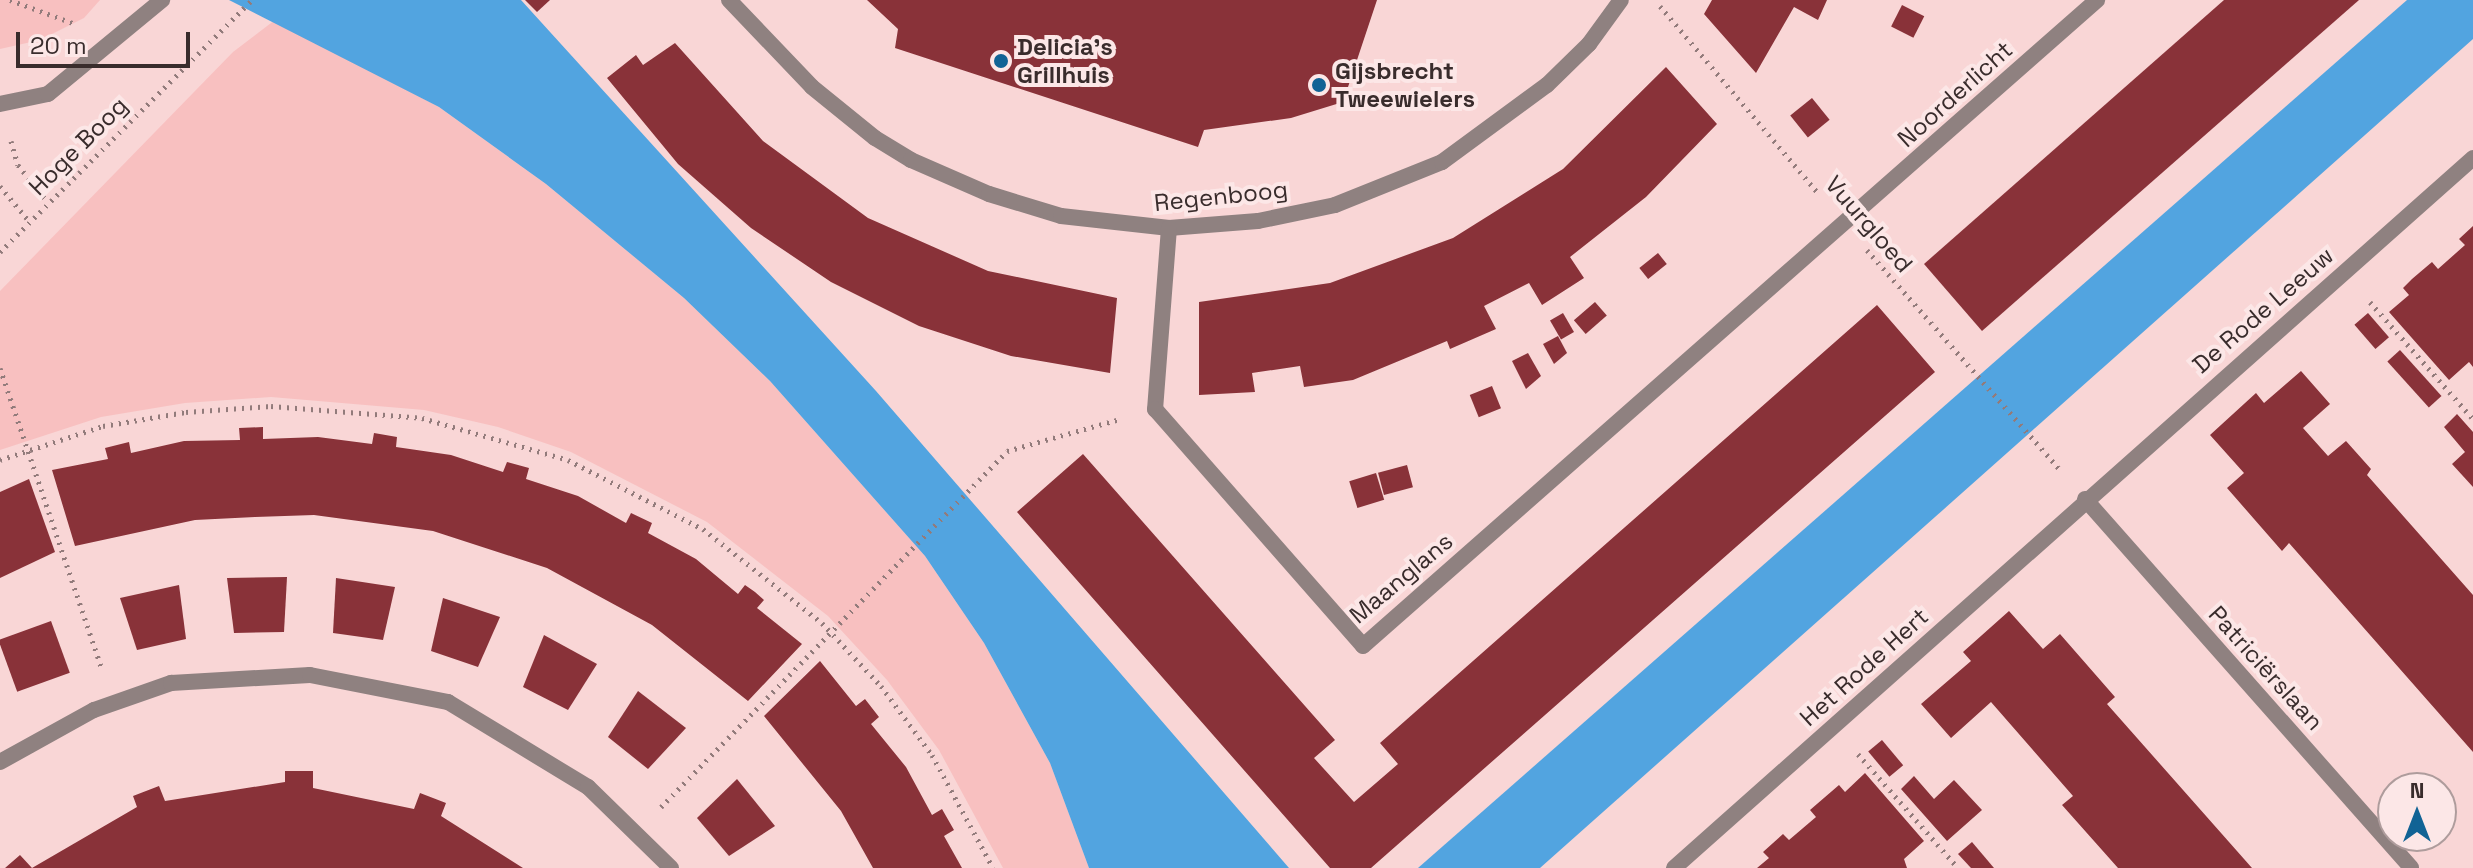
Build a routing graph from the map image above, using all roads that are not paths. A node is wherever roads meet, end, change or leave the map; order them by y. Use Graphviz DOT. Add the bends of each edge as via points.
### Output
graph roads {
  1 [pos="162,0"];
  2 [pos="729,0"];
  3 [pos="1621,0"];
  4 [pos="2097,0"];
  5 [pos="0,104"];
  6 [pos="2473,158"];
  7 [pos="1844,224"];
  8 [pos="1169,228"];
  9 [pos="2085,499"];
  10 [pos="0,762"];
  11 [pos="671,868"];
  12 [pos="1674,868"];
  13 [pos="2411,868"];
  1 -- 5 [label="street" via="48,94"];
  2 -- 8 [label="street, Regenboog" via="812,87 911,160 989,194 1061,216"];
  3 -- 8 [label="street, Regenboog" via="1589,44 1547,85 1442,162 1335,205 1258,221"];
  4 -- 7 [label="street, Noorderlicht"];
  6 -- 9 [label="street, De Rode Leeuw"];
  7 -- 8 [label="street, Maanglans" via="1363,646 1155,409"];
  9 -- 12 [label="street, Het Rode Hert"];
  9 -- 13 [label="street, Patriciërslaan"];
  10 -- 11 [label="street" via="24,744 171,683 310,675 448,702 588,787"];
}
